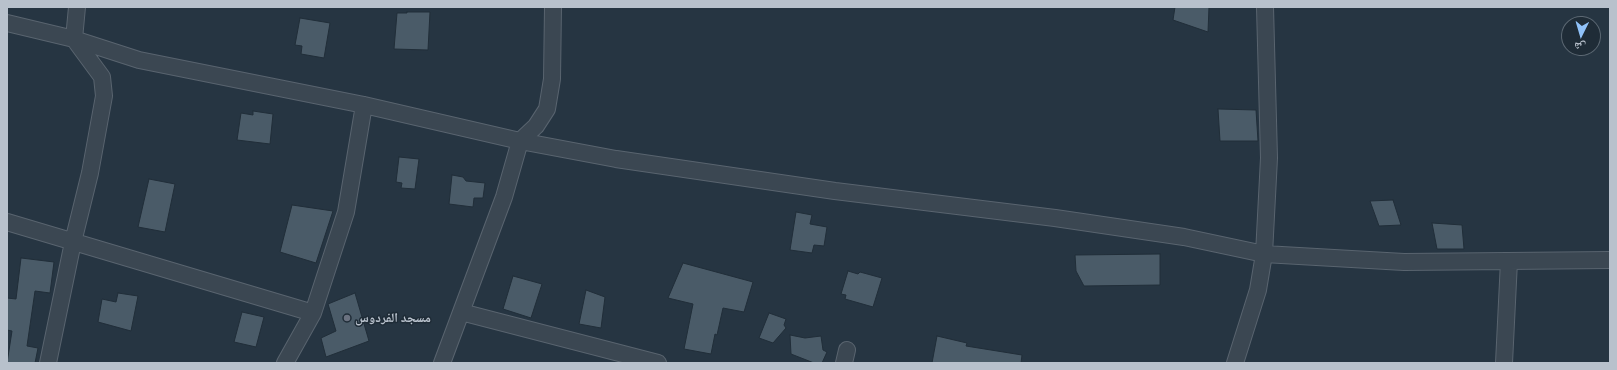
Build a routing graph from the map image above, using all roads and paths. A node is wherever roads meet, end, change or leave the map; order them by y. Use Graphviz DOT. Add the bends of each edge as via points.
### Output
graph roads {
  1 [pos="77,7"];
  2 [pos="553,7"];
  3 [pos="1265,7"];
  4 [pos="7,23"];
  5 [pos="74,39"];
  6 [pos="364,104"];
  7 [pos="520,141"];
  8 [pos="7,222"];
  9 [pos="73,242"];
  10 [pos="1264,254"];
  11 [pos="1610,260"];
  12 [pos="1509,261"];
  13 [pos="461,312"];
  14 [pos="313,313"];
  15 [pos="48,363"];
  16 [pos="285,363"];
  17 [pos="442,363"];
  18 [pos="658,363"];
  19 [pos="1235,363"];
  20 [pos="1504,363"];
  1 -- 5 [label="street"];
  2 -- 7 [label="street" via="552,78 547,109 536,126"];
  3 -- 10 [label="street" via="1269,158"];
  4 -- 5 [label="street"];
  5 -- 6 [label="street" via="139,60"];
  5 -- 9 [label="street" via="102,77 104,96 90,172"];
  6 -- 7 [label="street"];
  6 -- 14 [label="street" via="346,212"];
  7 -- 10 [label="street" via="663,166 1184,237"];
  7 -- 13 [label="street" via="504,197"];
  8 -- 9 [label="street"];
  9 -- 14 [label="street"];
  9 -- 15 [label="street"];
  10 -- 12 [label="street" via="1404,262"];
  10 -- 19 [label="street" via="1258,290"];
  11 -- 12 [label="street"];
  12 -- 20 [label="street"];
  13 -- 17 [label="street"];
  13 -- 18 [label="street"];
  14 -- 16 [label="street"];
}
